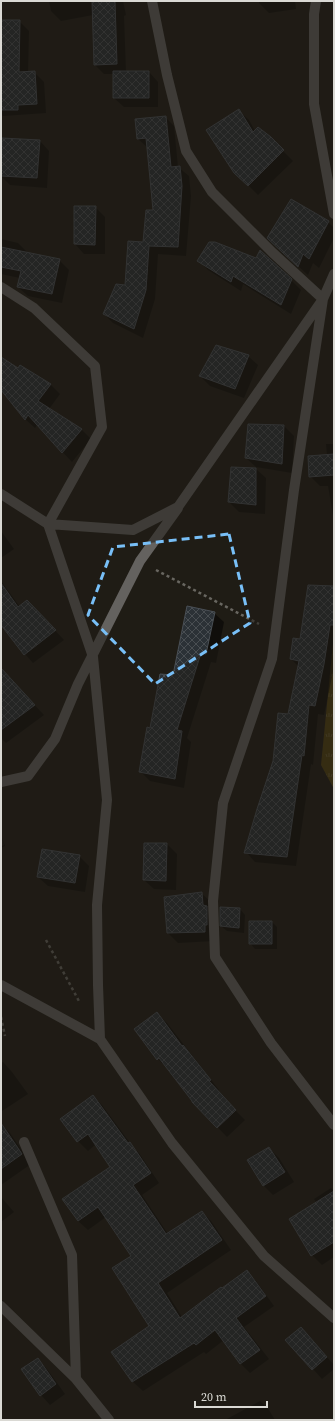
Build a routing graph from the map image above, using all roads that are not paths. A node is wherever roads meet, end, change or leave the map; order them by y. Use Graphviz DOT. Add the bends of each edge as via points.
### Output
graph roads {
  1 [pos="152,1"];
  2 [pos="316,1"];
  3 [pos="334,214"];
  4 [pos="334,274"];
  5 [pos="1,287"];
  6 [pos="323,299"];
  7 [pos="1,494"];
  8 [pos="178,506"];
  9 [pos="48,524"];
  10 [pos="93,657"];
  11 [pos="1,782"];
  12 [pos="1,985"];
  13 [pos="100,1039"];
  14 [pos="334,1125"];
  15 [pos="24,1142"];
  16 [pos="1,1306"];
  17 [pos="334,1318"];
  18 [pos="76,1379"];
  19 [pos="109,1420"];
  1 -- 6 [label="street" via="186,151 212,192"];
  2 -- 3 [label="street" via="314,104"];
  4 -- 6 [label="street"];
  5 -- 9 [label="street" via="34,308 95,366 102,426"];
  6 -- 8 [label="street"];
  6 -- 14 [label="street" via="272,659 223,803 213,901 215,957 271,1043"];
  7 -- 9 [label="street"];
  8 -- 9 [label="street" via="133,530"];
  8 -- 10 [label="street" via="140,562"];
  9 -- 10 [label="street"];
  10 -- 11 [label="street" via="78,684 56,739 28,776"];
  10 -- 13 [label="street" via="107,800 97,905"];
  12 -- 13 [label="street"];
  13 -- 17 [label="street" via="172,1143 264,1256"];
  15 -- 18 [label="street" via="72,1255"];
  16 -- 18 [label="street"];
  18 -- 19 [label="street"];
}
